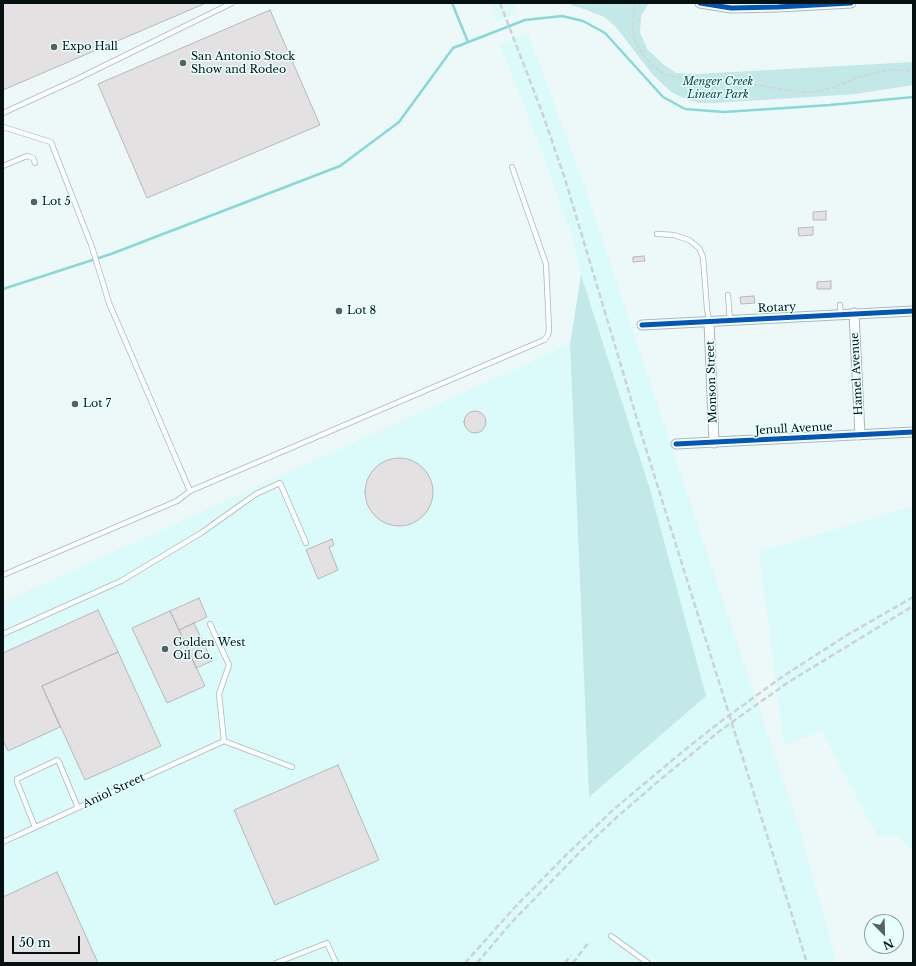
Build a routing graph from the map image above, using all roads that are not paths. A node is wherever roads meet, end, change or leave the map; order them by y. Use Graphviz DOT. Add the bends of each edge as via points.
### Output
graph roads {
  1 [pos="232,3"];
  2 [pos="700,3"];
  3 [pos="851,3"];
  4 [pos="3,112"];
  5 [pos="3,127"];
  6 [pos="35,163"];
  7 [pos="3,166"];
  8 [pos="512,167"];
  9 [pos="657,234"];
  10 [pos="728,295"];
  11 [pos="913,311"];
  12 [pos="854,314"];
  13 [pos="730,321"];
  14 [pos="709,322"];
  15 [pos="642,325"];
  16 [pos="913,432"];
  17 [pos="860,435"];
  18 [pos="714,443"];
  19 [pos="676,444"];
  20 [pos="190,491"];
  21 [pos="306,543"];
  22 [pos="3,575"];
  23 [pos="210,624"];
  24 [pos="3,634"];
  25 [pos="224,741"];
  26 [pos="292,767"];
  27 [pos="78,808"];
  28 [pos="35,827"];
  29 [pos="3,842"];
  30 [pos="611,936"];
  31 [pos="276,963"];
  32 [pos="336,963"];
  33 [pos="648,963"];
  1 -- 4 [label="lane" via="75,80"];
  2 -- 3 [label="street" via="731,8"];
  5 -- 20 [label="lane" via="52,142 92,247 109,304"];
  6 -- 7 [label="lane" via="33,158 27,156"];
  8 -- 20 [label="lane" via="546,264 549,329 544,340"];
  9 -- 14 [label="lane" via="674,235 689,240 699,248 703,257"];
  10 -- 13 [label="lane"];
  11 -- 12 [label="street, Rotary"];
  12 -- 13 [label="street, Rotary" via="840,310"];
  12 -- 17 [label="street, Hamel Avenue"];
  13 -- 14 [label="street, Rotary"];
  14 -- 15 [label="street, Rotary"];
  14 -- 18 [label="street, Monson Street"];
  16 -- 17 [label="street, Jenull Avenue"];
  17 -- 18 [label="street, Jenull Avenue"];
  18 -- 19 [label="street, Jenull Avenue"];
  20 -- 22 [label="lane" via="177,501"];
  21 -- 24 [label="lane" via="280,483 256,494 201,533 127,578"];
  23 -- 25 [label="lane" via="229,665 219,694"];
  25 -- 26 [label="lane"];
  25 -- 27 [label="lane, Aniol Street"];
  27 -- 28 [label="lane, Aniol Street"];
  27 -- 28 [label="lane" via="57,760 17,779"];
  28 -- 29 [label="lane, Aniol Street"];
  30 -- 33 [label="lane"];
  31 -- 32 [label="lane" via="327,943"];
}
